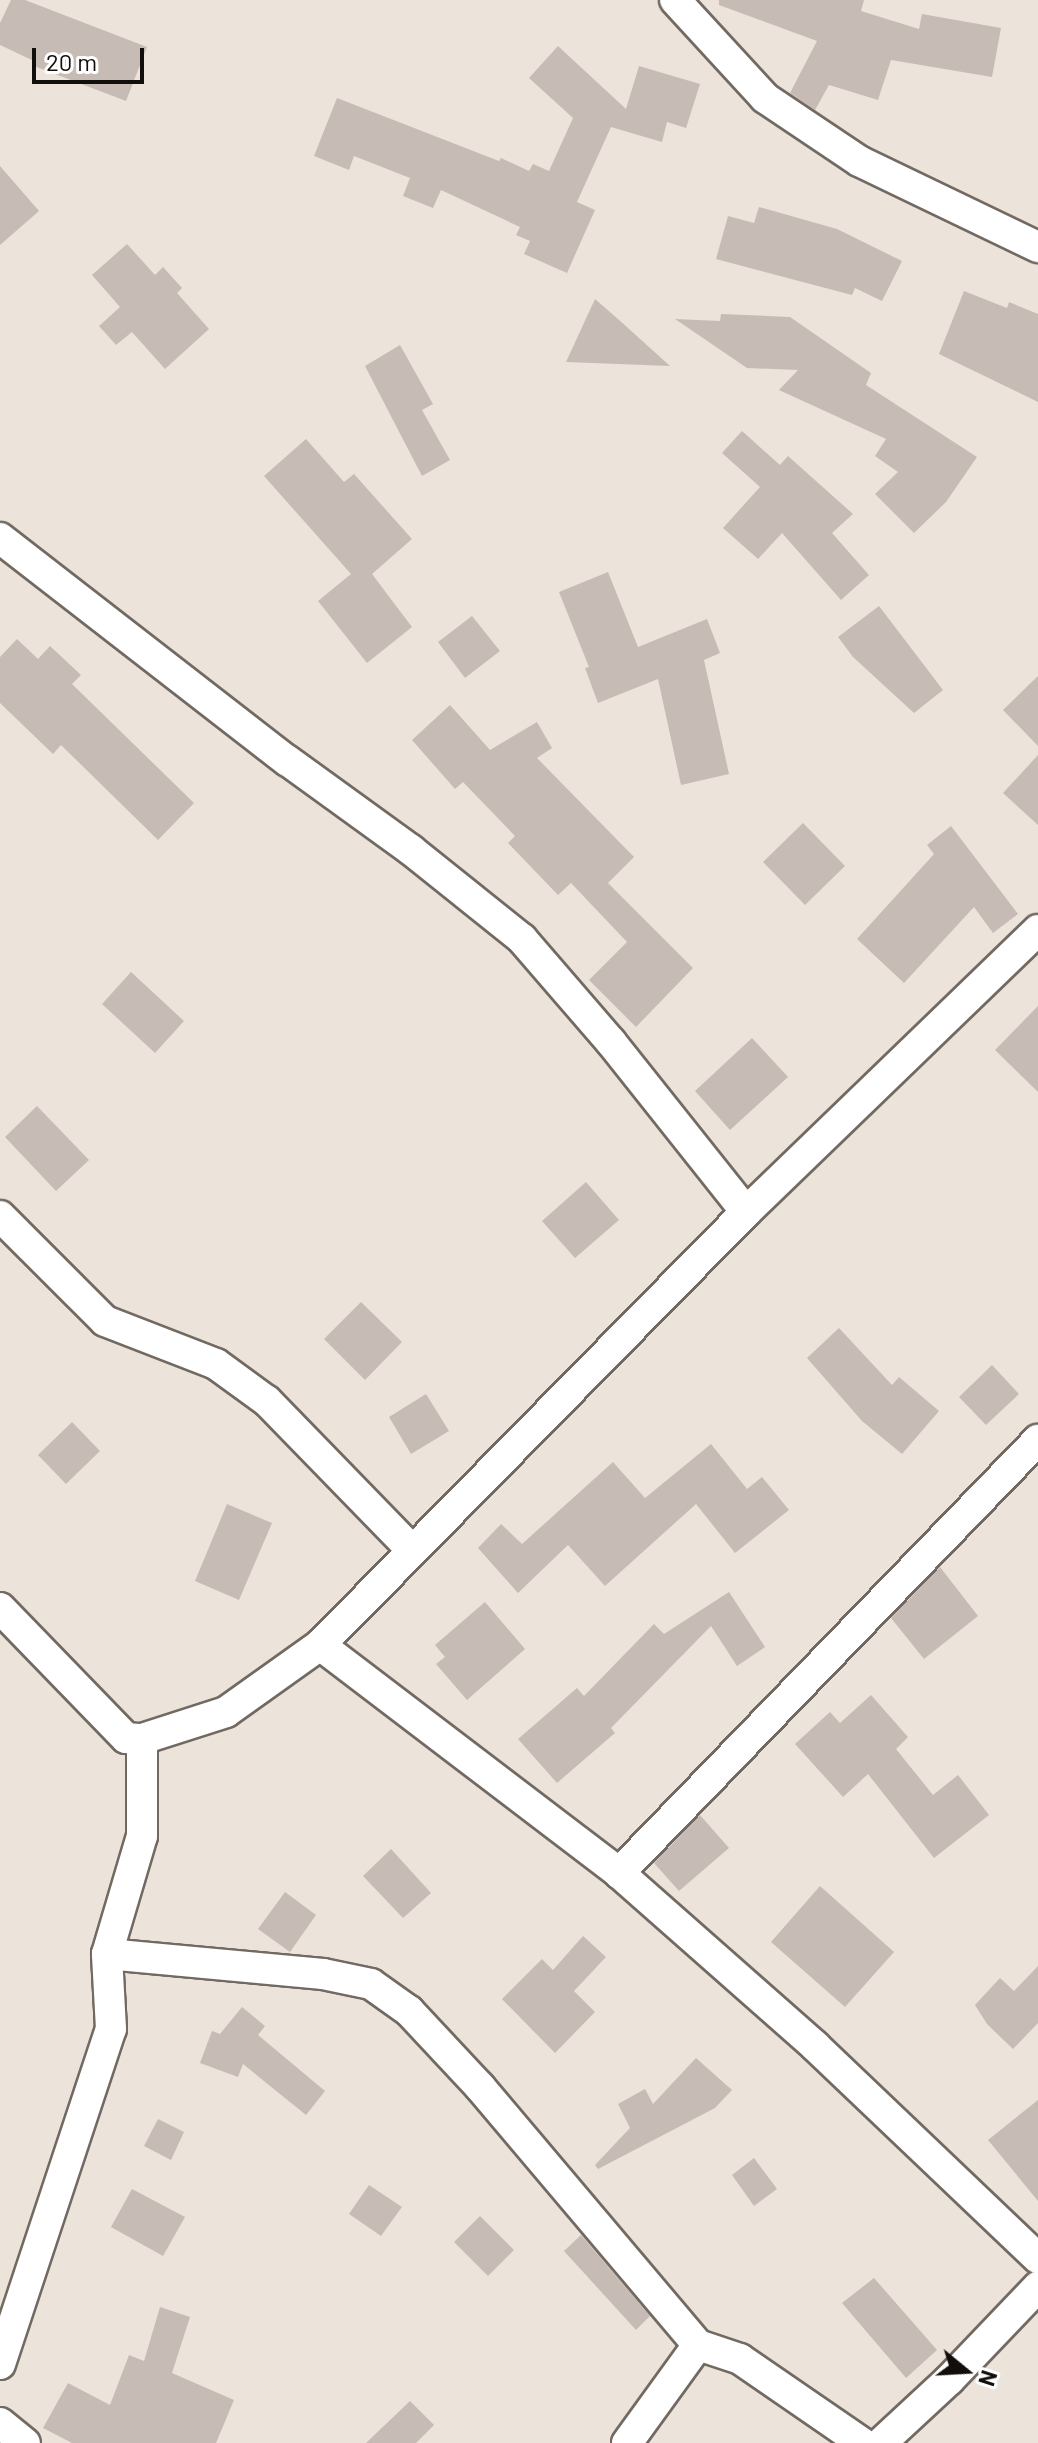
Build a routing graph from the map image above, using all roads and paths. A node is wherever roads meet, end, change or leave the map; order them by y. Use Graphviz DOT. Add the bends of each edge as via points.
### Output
graph roads {
  1 [pos="675,0"];
  2 [pos="1038,247"];
  3 [pos="0,538"];
  4 [pos="1038,930"];
  5 [pos="746,1212"];
  6 [pos="0,1216"];
  7 [pos="1038,1440"];
  8 [pos="412,1550"];
  9 [pos="0,1608"];
  10 [pos="320,1645"];
  11 [pos="142,1739"];
  12 [pos="619,1873"];
  13 [pos="107,1954"];
  14 [pos="1038,2258"];
  15 [pos="1038,2287"];
  16 [pos="698,2345"];
  17 [pos="0,2364"];
  18 [pos="0,2423"];
  19 [pos="25,2443"];
  20 [pos="627,2443"];
  21 [pos="862,2443"];
  22 [pos="881,2443"];
  1 -- 2 [label="street" via="765,98 859,161"];
  3 -- 5 [label="street" via="522,939"];
  4 -- 5 [label="street"];
  5 -- 8 [label="street"];
  6 -- 8 [label="street" via="105,1321 216,1364 267,1401"];
  7 -- 12 [label="street"];
  8 -- 10 [label="street"];
  9 -- 11 [label="street" via="126,1738"];
  10 -- 11 [label="street" via="226,1712"];
  10 -- 12 [label="street"];
  11 -- 13 [label="street" via="142,1836"];
  12 -- 14 [label="street" via="815,2046"];
  13 -- 16 [label="street" via="323,1974 371,1984 409,2011 480,2087"];
  13 -- 17 [label="street" via="111,2029"];
  15 -- 22 [label="street"];
  16 -- 20 [label="street"];
  16 -- 21 [label="street" via="740,2359"];
  18 -- 19 [label="street"];
}
